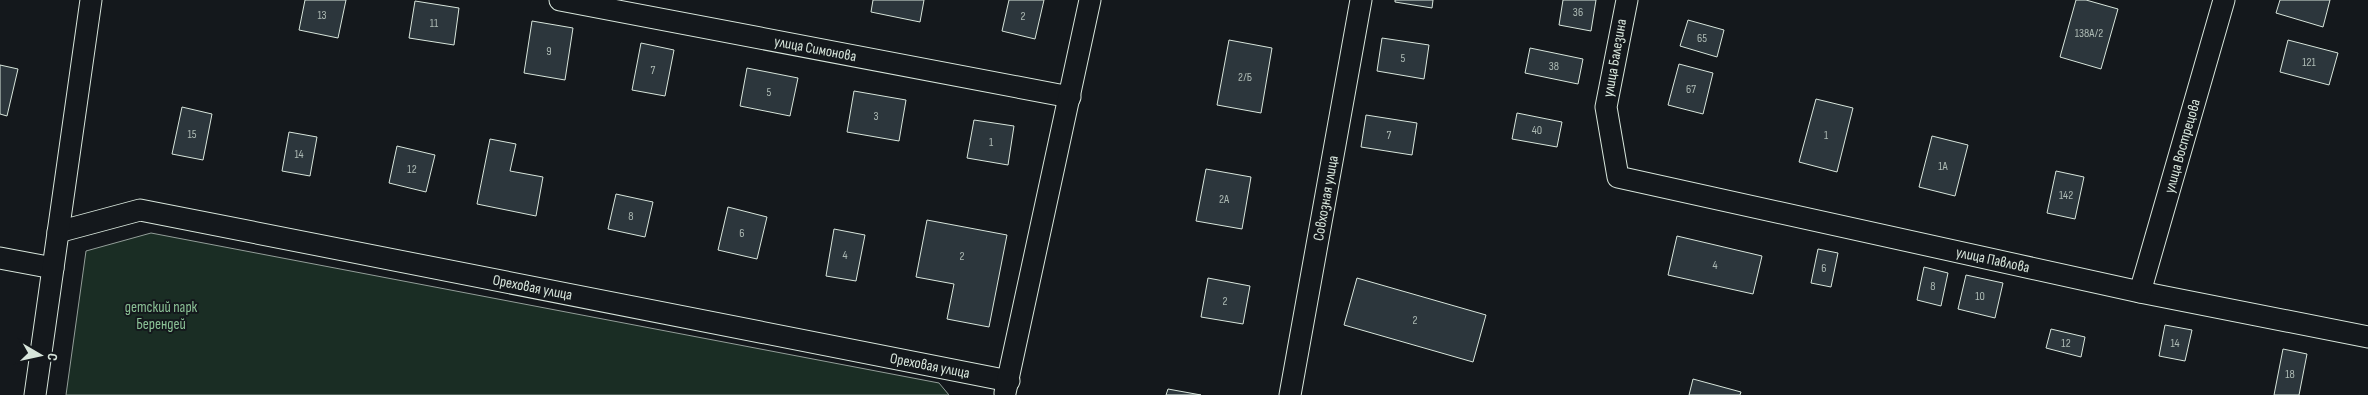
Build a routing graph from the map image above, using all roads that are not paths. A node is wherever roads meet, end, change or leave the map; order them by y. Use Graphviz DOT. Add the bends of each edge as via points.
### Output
graph roads {
  1 [pos="92,0"];
  2 [pos="560,0"];
  3 [pos="1090,0"];
  4 [pos="1361,0"];
  5 [pos="1627,0"];
  6 [pos="2224,0"];
  7 [pos="1070,97"];
  8 [pos="1618,176"];
  9 [pos="58,232"];
  10 [pos="0,258"];
  11 [pos="53,268"];
  12 [pos="2140,292"];
  13 [pos="2368,338"];
  14 [pos="1007,388"];
  15 [pos="35,395"];
  16 [pos="1290,395"];
  1 -- 9 [label="street"];
  2 -- 7 [label="street, улица Симонова"];
  3 -- 7 [label="street"];
  4 -- 16 [label="street, Совхозная улица"];
  5 -- 8 [label="street, улица Балезина" via="1606,107"];
  6 -- 12 [label="street, улица Вострецова"];
  7 -- 14 [label="street"];
  8 -- 12 [label="street, улица Павлова"];
  9 -- 11 [label="street"];
  9 -- 14 [label="street, Ореховая улица" via="140,210"];
  10 -- 11 [label="street"];
  11 -- 15 [label="street"];
  12 -- 13 [label="street, улица Павлова"];
}
